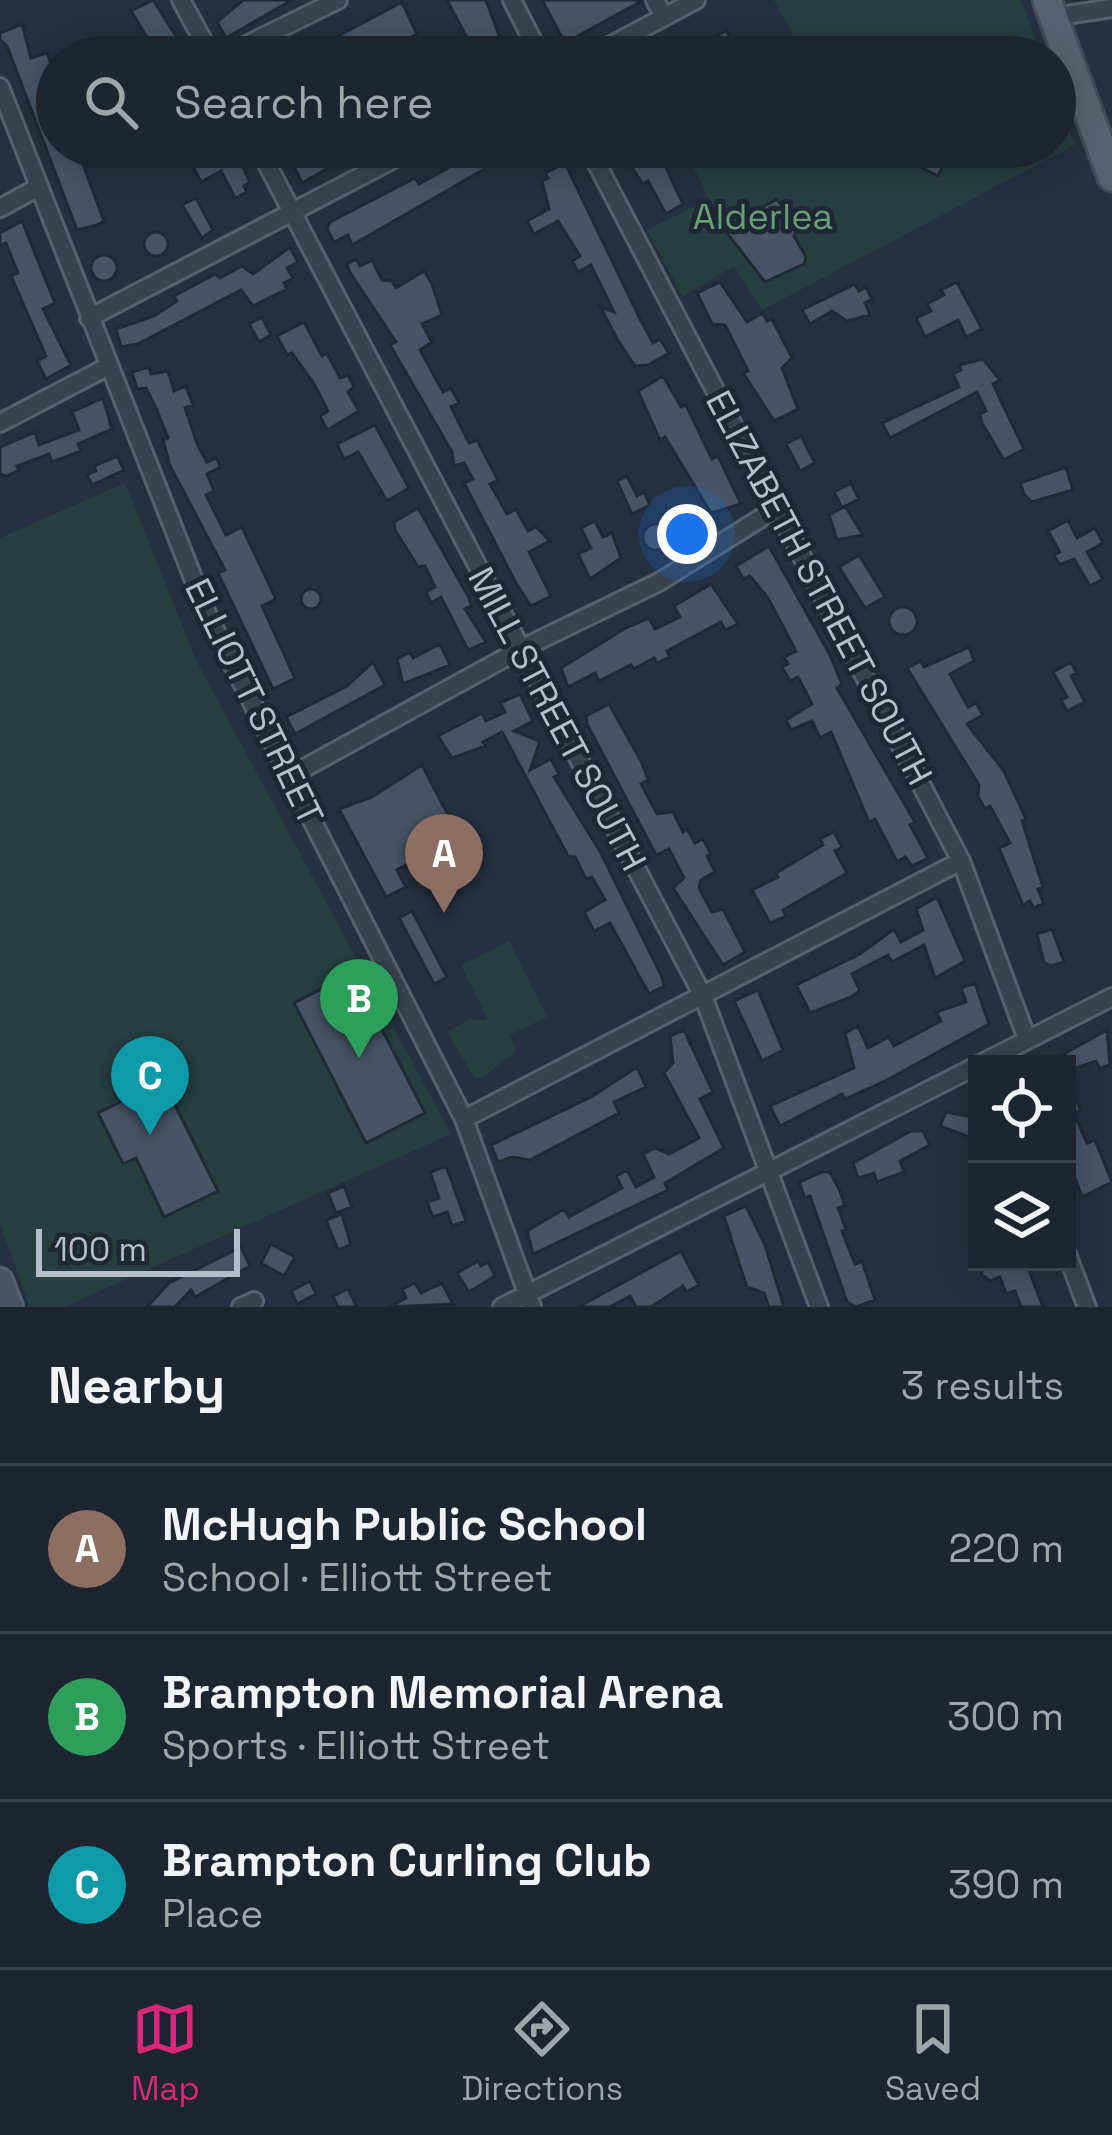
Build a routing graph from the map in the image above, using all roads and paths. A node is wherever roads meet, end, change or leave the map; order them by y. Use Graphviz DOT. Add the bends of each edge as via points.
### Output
graph roads {
  1 [pos="181,0"];
  2 [pos="338,0"];
  3 [pos="512,0"];
  4 [pos="696,0"];
  5 [pos="660,8"];
  6 [pos="1112,8"];
  7 [pos="1050,9"];
  8 [pos="201,36"];
  9 [pos="265,36"];
  10 [pos="530,36"];
  11 [pos="619,36"];
  12 [pos="1076,79"];
  13 [pos="0,87"];
  14 [pos="269,168"];
  15 [pos="376,168"];
  16 [pos="599,168"];
  17 [pos="1112,177"];
  18 [pos="38,188"];
  19 [pos="0,208"];
  20 [pos="291,212"];
  21 [pos="88,318"];
  22 [pos="107,367"];
  23 [pos="0,423"];
  24 [pos="777,508"];
  25 [pos="521,649"];
  26 [pos="290,776"];
  27 [pos="961,861"];
  28 [pos="703,996"];
  29 [pos="1112,998"];
  30 [pos="1028,1039"];
  31 [pos="1003,1055"];
  32 [pos="968,1073"];
  33 [pos="464,1119"];
  34 [pos="769,1171"];
  35 [pos="1073,1271"];
  36 [pos="0,1281"];
  37 [pos="529,1300"];
  38 [pos="10,1307"];
  39 [pos="502,1307"];
  40 [pos="819,1307"];
  41 [pos="1087,1307"];
  1 -- 8 [label="street"];
  2 -- 9 [label="street"];
  3 -- 10 [label="street"];
  4 -- 5 [label="street"];
  5 -- 11 [label="street"];
  6 -- 7 [label="street"];
  12 -- 17 [label="main road"];
  13 -- 18 [label="street, ELLIOTT STREET"];
  14 -- 20 [label="street, MILL STREET SOUTH"];
  15 -- 20 [label="street"];
  16 -- 24 [label="street, ELIZABETH STREET SOUTH"];
  18 -- 19 [label="street"];
  18 -- 21 [label="street, ELLIOTT STREET"];
  20 -- 21 [label="street"];
  20 -- 25 [label="street, MILL STREET SOUTH"];
  21 -- 22 [label="street, ELLIOTT STREET"];
  22 -- 23 [label="street"];
  22 -- 26 [label="street, ELLIOTT STREET" via="208,616"];
  24 -- 25 [label="street" via="659,582"];
  24 -- 27 [label="street, ELIZABETH STREET SOUTH"];
  25 -- 26 [label="street"];
  25 -- 28 [label="street, MILL STREET SOUTH"];
  26 -- 33 [label="street, ELLIOTT STREET"];
  27 -- 28 [label="street"];
  27 -- 30 [label="street, ELIZABETH STREET SOUTH"];
  28 -- 33 [label="street"];
  28 -- 34 [label="street, MILL STREET SOUTH"];
  29 -- 30 [label="street"];
  30 -- 31 [label="street"];
  32 -- 34 [label="street"];
  33 -- 37 [label="street, ELLIOTT STREET"];
  34 -- 37 [label="street"];
  34 -- 40 [label="street, MILL STREET SOUTH"];
  35 -- 41 [label="street"];
  36 -- 38 [label="street"];
  37 -- 39 [label="street"];
}
